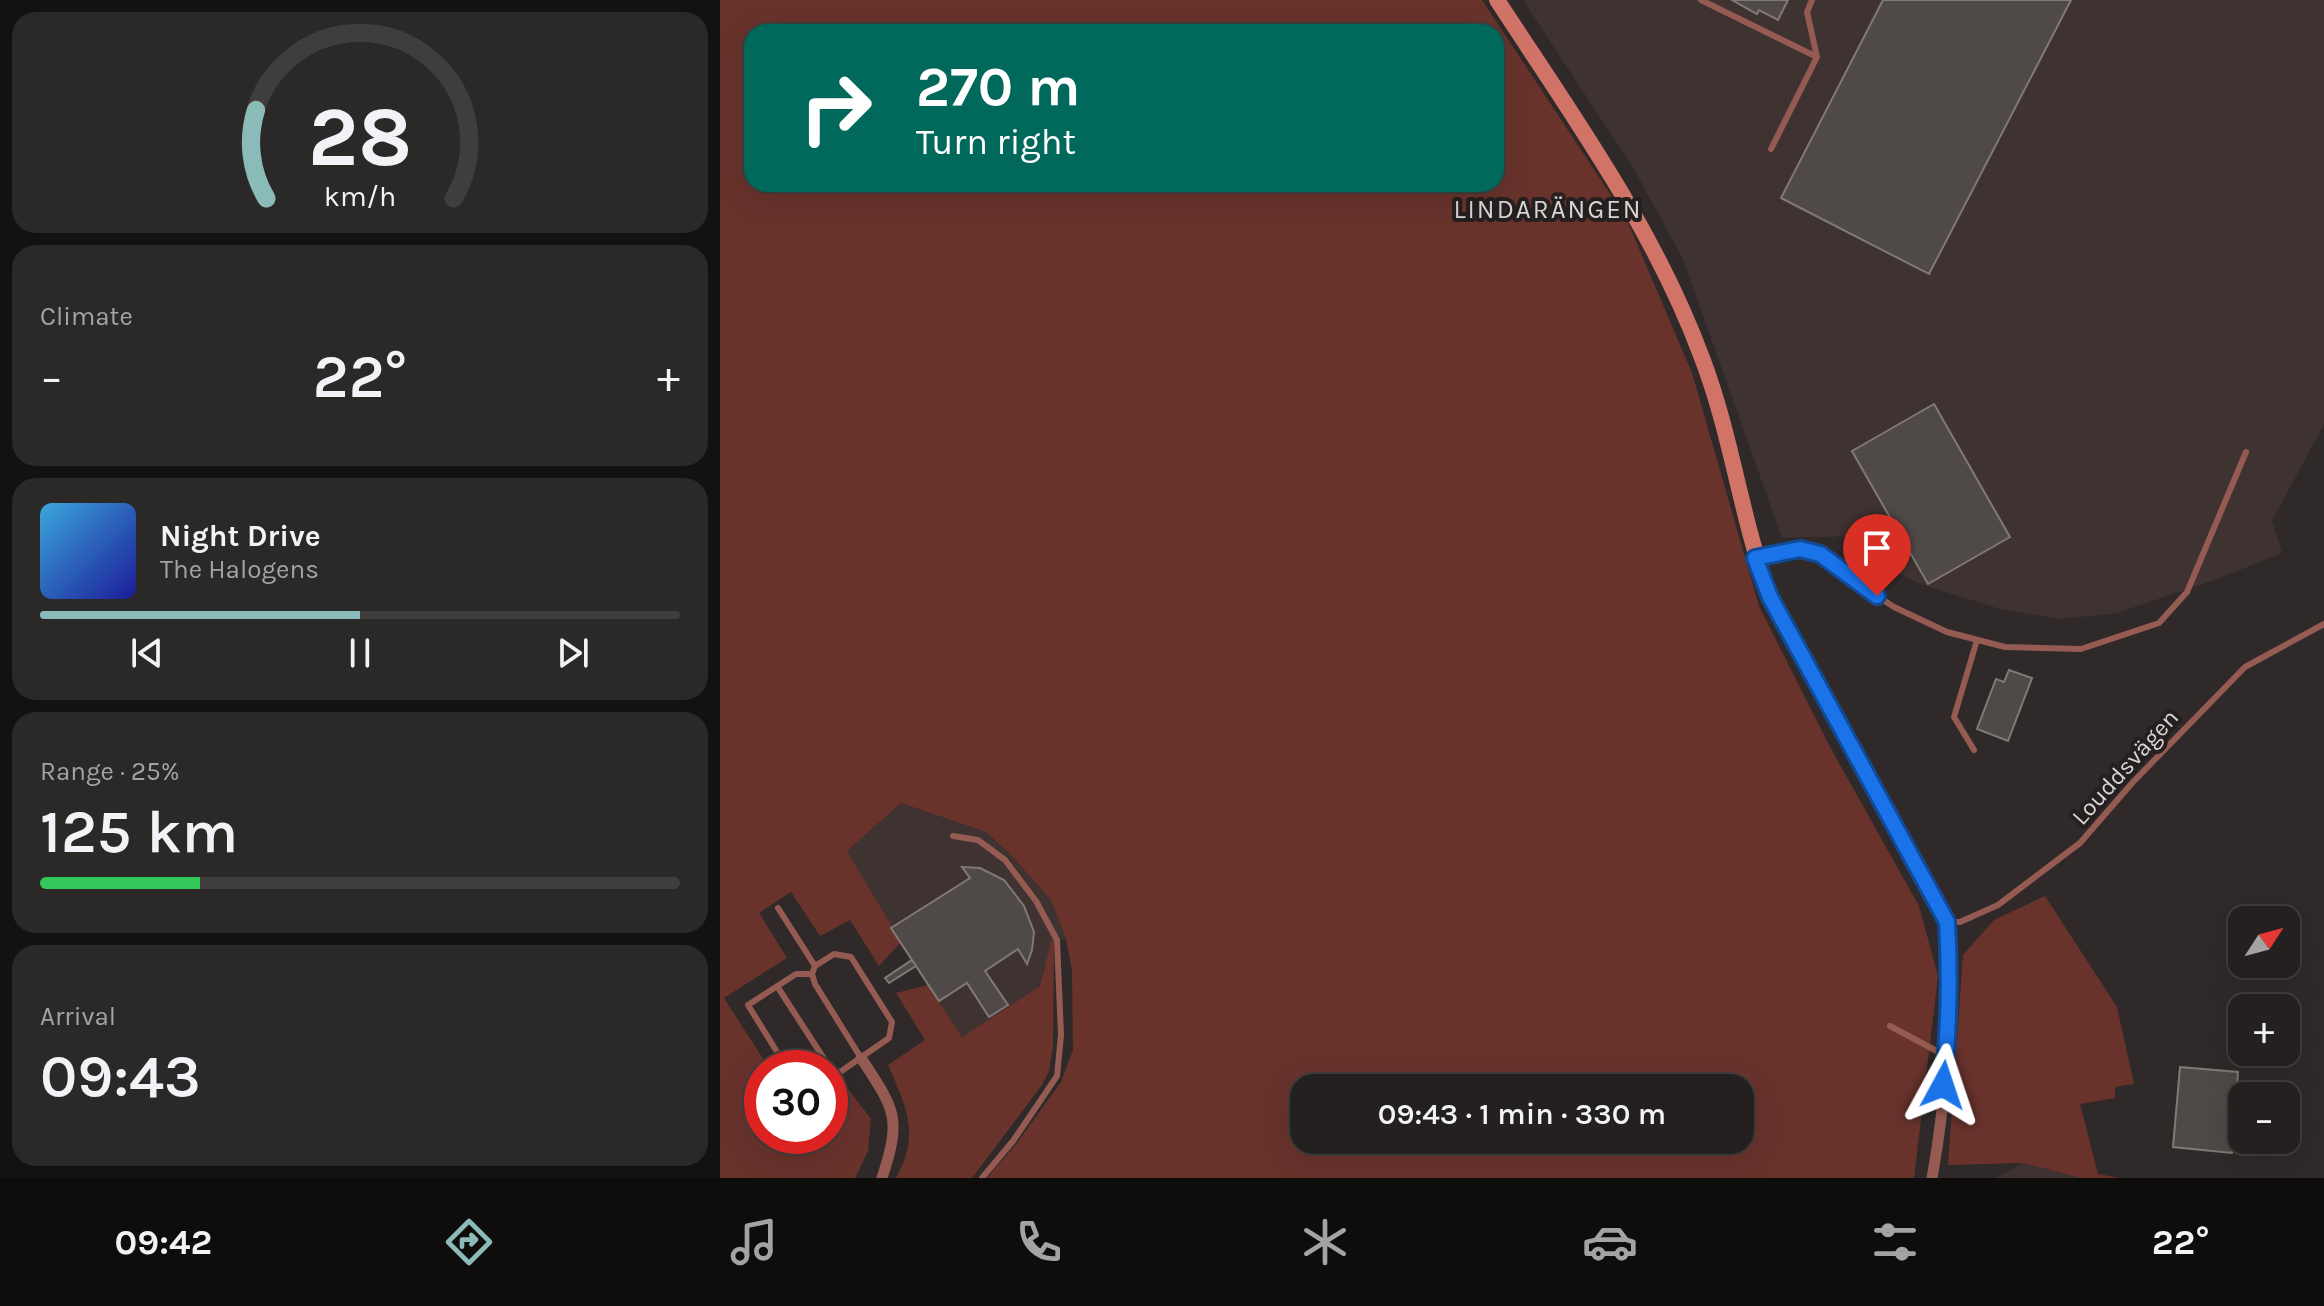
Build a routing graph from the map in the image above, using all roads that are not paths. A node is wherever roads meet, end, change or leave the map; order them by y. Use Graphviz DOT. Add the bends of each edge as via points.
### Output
graph roads {
  1 [pos="1497,0"];
  2 [pos="1701,0"];
  3 [pos="1812,0"];
  4 [pos="1817,57"];
  5 [pos="1771,149"];
  6 [pos="2246,452"];
  7 [pos="1755,558"];
  8 [pos="2324,624"];
  9 [pos="1977,640"];
  10 [pos="1974,750"];
  11 [pos="953,836"];
  12 [pos="778,908"];
  13 [pos="1947,922"];
  14 [pos="814,970"];
  15 [pos="777,986"];
  16 [pos="1890,1026"];
  17 [pos="776,1050"];
  18 [pos="817,1050"];
  19 [pos="1946,1056"];
  20 [pos="861,1058"];
  21 [pos="848,1064"];
  22 [pos="882,1178"];
  23 [pos="982,1178"];
  24 [pos="1932,1178"];
  1 -- 7 [label="street" via="1593,145 1681,306 1721,412"];
  2 -- 4 [label="lane"];
  3 -- 4 [label="lane" via="1807,12"];
  4 -- 5 [label="lane"];
  6 -- 9 [label="lane" via="2187,592 2159,623 2081,649 2005,647"];
  7 -- 9 [label="lane" via="1800,549 1820,554 1894,607"];
  7 -- 13 [label="street" via="1770,597"];
  8 -- 13 [label="lane, Louddsvägen" via="2245,667 2080,843 1998,905 1960,922"];
  9 -- 10 [label="lane" via="1954,717"];
  11 -- 23 [label="lane" via="978,840 1005,860 1057,940 1057,1076"];
  12 -- 14 [label="lane"];
  13 -- 19 [label="street"];
  14 -- 15 [label="lane"];
  14 -- 20 [label="lane" via="815,984"];
  14 -- 20 [label="lane" via="834,954 851,957 892,1022 889,1038"];
  15 -- 17 [label="lane" via="748,1005"];
  15 -- 18 [label="lane"];
  16 -- 19 [label="lane"];
  19 -- 24 [label="street"];
  20 -- 21 [label="lane"];
  20 -- 22 [label="street" via="893,1116 893,1144"];
}
